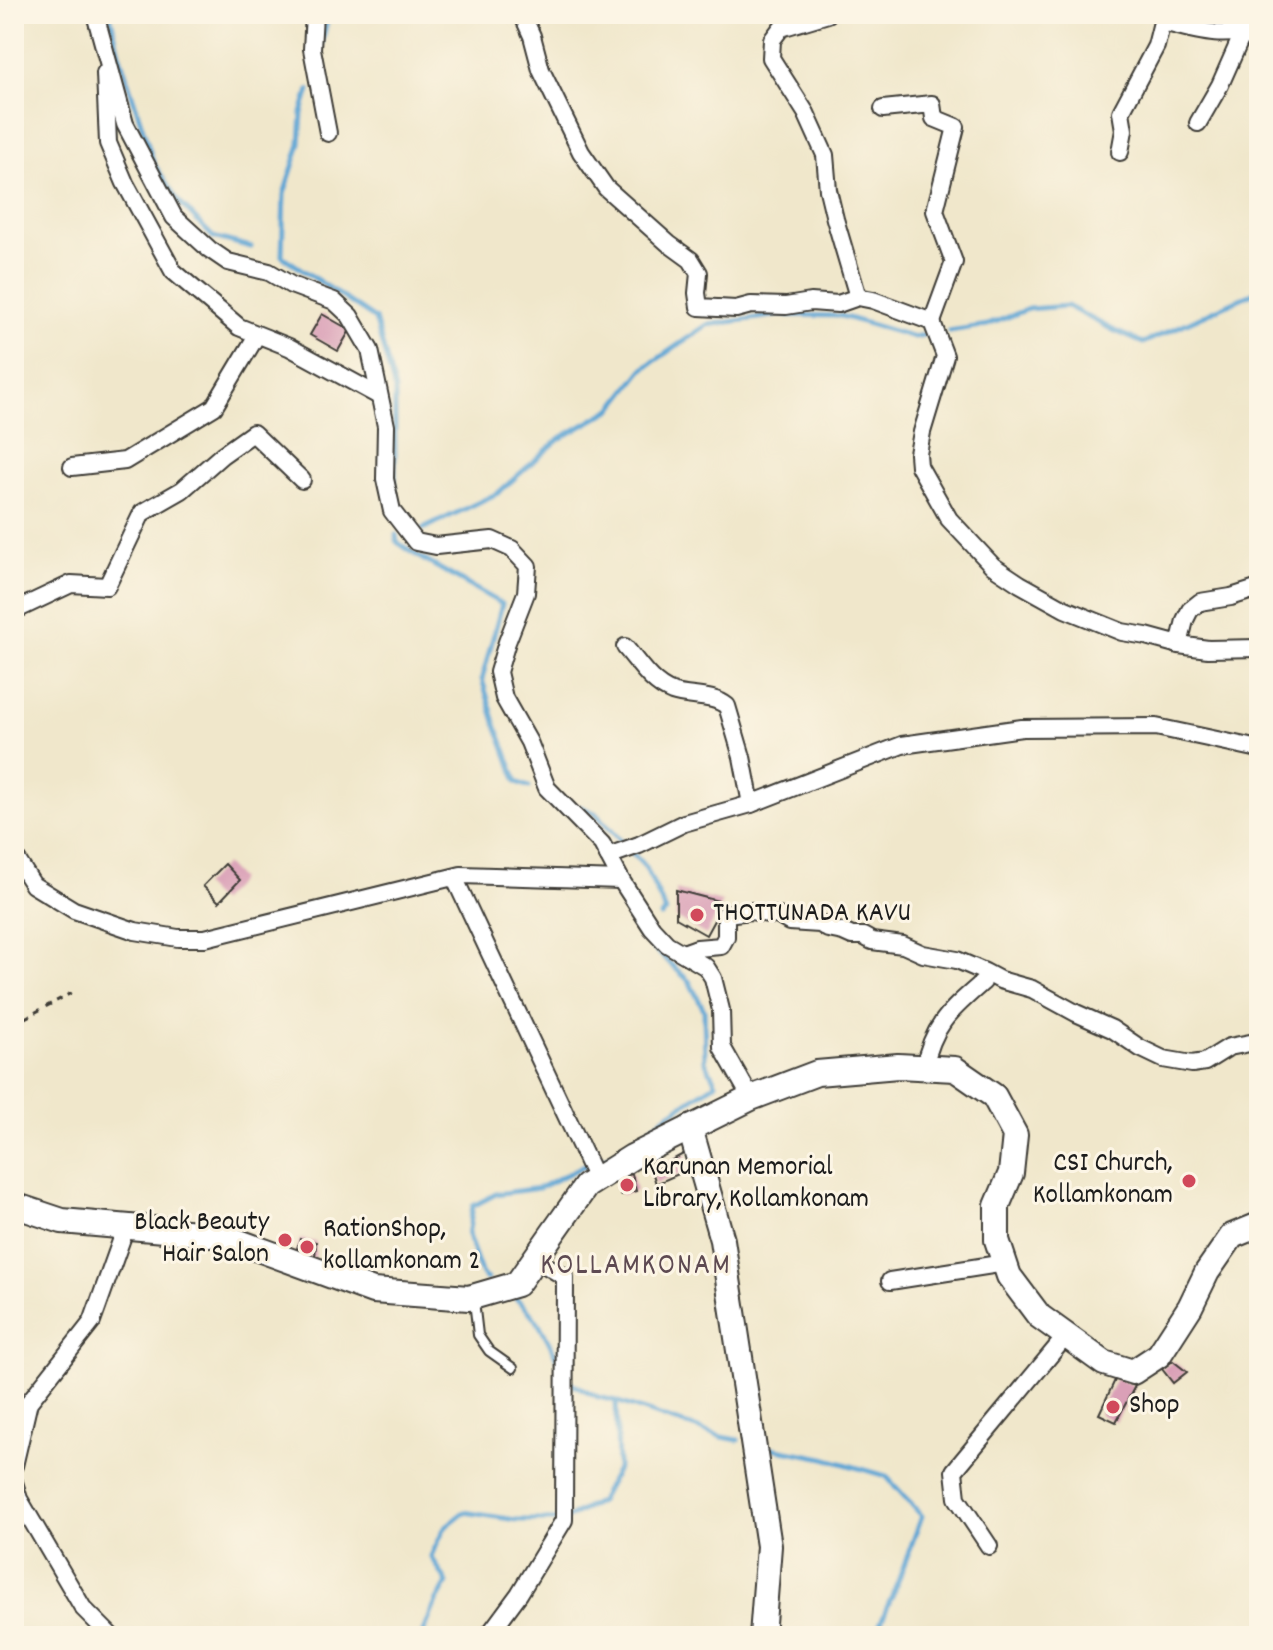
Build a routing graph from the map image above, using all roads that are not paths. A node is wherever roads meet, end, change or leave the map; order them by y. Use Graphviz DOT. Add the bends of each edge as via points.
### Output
graph roads {
  1 [pos="95,14"];
  2 [pos="314,14"];
  3 [pos="522,14"];
  4 [pos="828,14"];
  5 [pos="1259,25"];
  6 [pos="1243,33"];
  7 [pos="104,39"];
  8 [pos="883,109"];
  9 [pos="1198,123"];
  10 [pos="328,133"];
  11 [pos="1120,152"];
  12 [pos="858,297"];
  13 [pos="932,322"];
  14 [pos="257,335"];
  15 [pos="379,396"];
  16 [pos="72,467"];
  17 [pos="302,480"];
  18 [pos="1259,588"];
  19 [pos="14,611"];
  20 [pos="1179,645"];
  21 [pos="625,647"];
  22 [pos="1259,648"];
  23 [pos="1259,749"];
  24 [pos="751,804"];
  25 [pos="613,854"];
  26 [pos="14,855"];
  27 [pos="454,877"];
  28 [pos="621,880"];
  29 [pos="683,953"];
  30 [pos="983,982"];
  31 [pos="1259,1044"];
  32 [pos="924,1068"];
  33 [pos="751,1098"];
  34 [pos="690,1128"];
  35 [pos="595,1176"];
  36 [pos="14,1205"];
  37 [pos="1259,1225"];
  38 [pos="126,1227"];
  39 [pos="535,1259"];
  40 [pos="1005,1263"];
  41 [pos="890,1281"];
  42 [pos="474,1296"];
  43 [pos="1066,1336"];
  44 [pos="513,1368"];
  45 [pos="14,1466"];
  46 [pos="14,1482"];
  47 [pos="989,1546"];
  48 [pos="111,1636"];
  49 [pos="488,1636"];
  50 [pos="762,1636"];
  1 -- 7 [label="street"];
  2 -- 10 [label="street" via="312,49"];
  3 -- 12 [label="street" via="541,70 581,152 606,188 691,260 699,273 699,307 838,304"];
  4 -- 12 [label="street" via="781,28 772,40 771,58 825,155 828,190"];
  5 -- 6 [label="street"];
  6 -- 9 [label="street"];
  6 -- 11 [label="street" via="1214,34 1162,22 1156,46 1121,112"];
  7 -- 14 [label="street" via="108,143 125,183 173,271 239,327"];
  7 -- 15 [label="street" via="125,124 174,217 228,262 269,272 334,301 350,316 370,350"];
  8 -- 13 [label="street" via="932,104 934,118 956,127 935,211 954,262"];
  12 -- 13 [label="street"];
  13 -- 20 [label="street" via="945,356 922,432 919,466 949,519 993,566 1053,603 1122,632"];
  14 -- 15 [label="street"];
  14 -- 16 [label="street" via="214,407 125,461"];
  15 -- 25 [label="street" via="392,511 416,542 436,546 492,540 512,549 528,566 526,593 498,672 504,698 547,788"];
  17 -- 19 [label="street" via="253,433 182,490 142,513 107,586 71,584"];
  18 -- 20 [label="street" via="1200,602 1185,620"];
  20 -- 22 [label="street"];
  21 -- 24 [label="street" via="655,682 672,692 727,706"];
  23 -- 24 [label="street" via="1156,727 1022,728 902,745"];
  24 -- 25 [label="street" via="684,823"];
  25 -- 28 [label="street"];
  26 -- 27 [label="street" via="33,885 74,910 135,931 178,938 205,938"];
  27 -- 28 [label="street"];
  27 -- 35 [label="street"];
  28 -- 29 [label="street" via="652,928"];
  29 -- 31 [label="street" via="721,946 726,914 751,911 957,960 1032,989 1163,1059 1205,1062 1229,1047"];
  29 -- 33 [label="street" via="713,978 722,1047"];
  30 -- 32 [label="street" via="935,1031"];
  32 -- 33 [label="main road" via="817,1073"];
  32 -- 40 [label="main road" via="955,1069 994,1096 1015,1135 1011,1173 997,1206 997,1240"];
  33 -- 34 [label="main road"];
  34 -- 35 [label="main road"];
  34 -- 50 [label="main road" via="722,1240 769,1546"];
  35 -- 39 [label="main road"];
  36 -- 38 [label="main road" via="62,1221"];
  37 -- 43 [label="main road" via="1232,1236 1159,1355 1133,1372 1104,1363"];
  38 -- 42 [label="main road" via="220,1235 373,1291"];
  38 -- 45 [label="street" via="92,1322 29,1402"];
  39 -- 42 [label="main road" via="517,1284"];
  39 -- 49 [label="street" via="565,1277 564,1520"];
  40 -- 41 [label="street"];
  40 -- 43 [label="main road" via="1039,1316"];
  42 -- 44 [label="lane" via="478,1335 489,1351"];
  43 -- 47 [label="street" via="954,1471 957,1498"];
  46 -- 48 [label="street" via="83,1608"];
}
